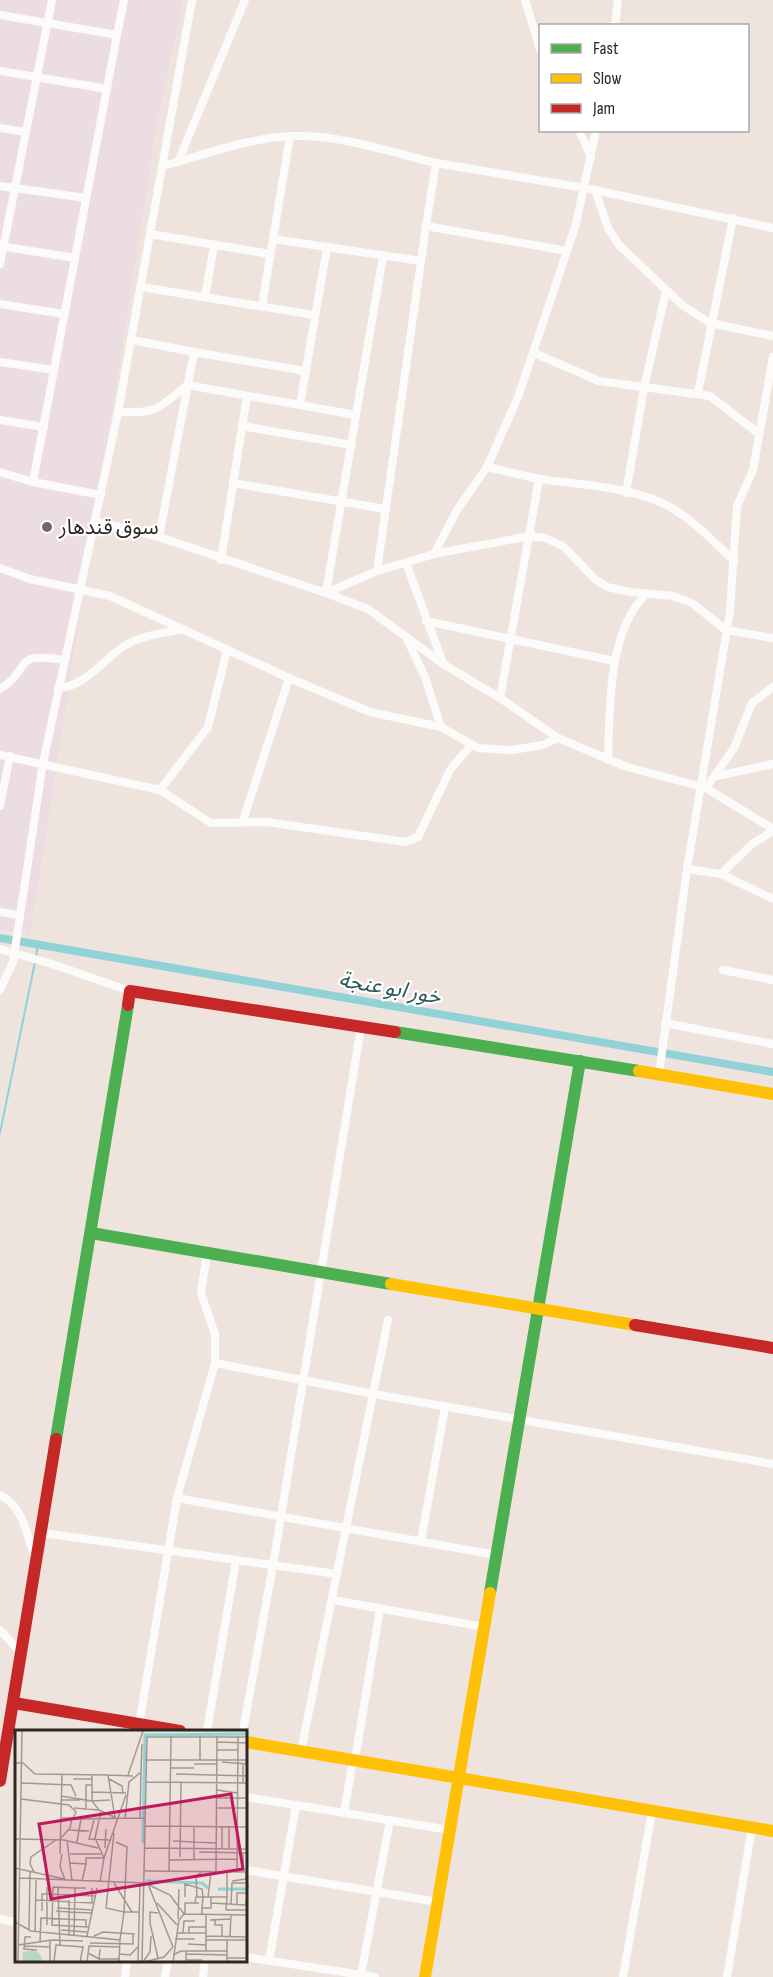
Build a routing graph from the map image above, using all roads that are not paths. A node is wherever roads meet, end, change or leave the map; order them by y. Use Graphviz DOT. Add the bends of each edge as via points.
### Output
graph roads {
  1 [pos="52,0"];
  2 [pos="124,0"];
  3 [pos="192,0"];
  4 [pos="245,0"];
  5 [pos="525,0"];
  6 [pos="618,0"];
  7 [pos="0,15"];
  8 [pos="47,23"];
  9 [pos="615,24"];
  10 [pos="117,35"];
  11 [pos="539,44"];
  12 [pos="0,71"];
  13 [pos="37,78"];
  14 [pos="107,89"];
  15 [pos="0,128"];
  16 [pos="26,132"];
  17 [pos="580,132"];
  18 [pos="596,132"];
  19 [pos="290,136"];
  20 [pos="591,158"];
  21 [pos="178,162"];
  22 [pos="436,163"];
  23 [pos="163,166"];
  24 [pos="0,186"];
  25 [pos="14,188"];
  26 [pos="585,188"];
  27 [pos="595,190"];
  28 [pos="86,198"];
  29 [pos="734,218"];
  30 [pos="426,226"];
  31 [pos="773,228"];
  32 [pos="150,234"];
  33 [pos="273,239"];
  34 [pos="214,245"];
  35 [pos="2,246"];
  36 [pos="327,247"];
  37 [pos="567,251"];
  38 [pos="270,254"];
  39 [pos="383,256"];
  40 [pos="75,258"];
  41 [pos="421,261"];
  42 [pos="0,264"];
  43 [pos="141,287"];
  44 [pos="666,291"];
  45 [pos="205,297"];
  46 [pos="0,304"];
  47 [pos="262,306"];
  48 [pos="64,314"];
  49 [pos="314,315"];
  50 [pos="710,323"];
  51 [pos="773,336"];
  52 [pos="132,340"];
  53 [pos="194,352"];
  54 [pos="534,353"];
  55 [pos="773,357"];
  56 [pos="0,362"];
  57 [pos="54,370"];
  58 [pos="305,371"];
  59 [pos="188,385"];
  60 [pos="645,388"];
  61 [pos="698,393"];
  62 [pos="247,396"];
  63 [pos="300,405"];
  64 [pos="118,412"];
  65 [pos="356,415"];
  66 [pos="0,420"];
  67 [pos="242,426"];
  68 [pos="44,427"];
  69 [pos="759,434"];
  70 [pos="352,445"];
  71 [pos="487,468"];
  72 [pos="0,472"];
  73 [pos="539,479"];
  74 [pos="33,482"];
  75 [pos="233,483"];
  76 [pos="626,493"];
  77 [pos="101,495"];
  78 [pos="342,501"];
  79 [pos="385,509"];
  80 [pos="95,521"];
  81 [pos="530,536"];
  82 [pos="159,537"];
  83 [pos="434,554"];
  84 [pos="222,560"];
  85 [pos="734,561"];
  86 [pos="406,563"];
  87 [pos="0,568"];
  88 [pos="377,571"];
  89 [pos="79,588"];
  90 [pos="326,593"];
  91 [pos="646,594"];
  92 [pos="426,621"];
  93 [pos="183,629"];
  94 [pos="726,630"];
  95 [pos="405,634"];
  96 [pos="773,638"];
  97 [pos="509,640"];
  98 [pos="227,650"];
  99 [pos="64,660"];
  100 [pos="615,661"];
  101 [pos="443,664"];
  102 [pos="289,678"];
  103 [pos="773,687"];
  104 [pos="58,688"];
  105 [pos="0,689"];
  106 [pos="500,698"];
  107 [pos="441,727"];
  108 [pos="558,738"];
  109 [pos="471,745"];
  110 [pos="0,755"];
  111 [pos="10,756"];
  112 [pos="608,760"];
  113 [pos="43,763"];
  114 [pos="773,764"];
  115 [pos="717,776"];
  116 [pos="703,787"];
  117 [pos="160,790"];
  118 [pos="0,806"];
  119 [pos="243,821"];
  120 [pos="773,830"];
  121 [pos="687,869"];
  122 [pos="721,874"];
  123 [pos="773,899"];
  124 [pos="0,912"];
  125 [pos="19,915"];
  126 [pos="0,949"];
  127 [pos="14,949"];
  128 [pos="723,970"];
  129 [pos="773,980"];
  130 [pos="0,990"];
  131 [pos="130,991"];
  132 [pos="665,1023"];
  133 [pos="361,1027"];
  134 [pos="773,1044"];
  135 [pos="580,1061"];
  136 [pos="659,1074"];
  137 [pos="773,1094"];
  138 [pos="91,1233"];
  139 [pos="207,1253"];
  140 [pos="320,1272"];
  141 [pos="538,1310"];
  142 [pos="388,1320"];
  143 [pos="773,1348"];
  144 [pos="215,1363"];
  145 [pos="303,1381"];
  146 [pos="374,1394"];
  147 [pos="444,1407"];
  148 [pos="519,1420"];
  149 [pos="773,1464"];
  150 [pos="0,1495"];
  151 [pos="177,1498"];
  152 [pos="281,1518"];
  153 [pos="346,1528"];
  154 [pos="43,1533"];
  155 [pos="421,1541"];
  156 [pos="169,1551"];
  157 [pos="496,1555"];
  158 [pos="236,1560"];
  159 [pos="38,1564"];
  160 [pos="273,1565"];
  161 [pos="338,1574"];
  162 [pos="333,1600"];
  163 [pos="380,1609"];
  164 [pos="484,1627"];
  165 [pos="0,1630"];
  166 [pos="22,1654"];
  167 [pos="14,1703"];
  168 [pos="138,1728"];
  169 [pos="166,1730"];
  170 [pos="207,1730"];
  171 [pos="243,1730"];
  172 [pos="248,1742"];
  173 [pos="301,1751"];
  174 [pos="354,1760"];
  175 [pos="458,1778"];
  176 [pos="0,1781"];
  177 [pos="248,1797"];
  178 [pos="296,1805"];
  179 [pos="652,1810"];
  180 [pos="344,1813"];
  181 [pos="390,1820"];
  182 [pos="752,1827"];
  183 [pos="450,1830"];
  184 [pos="773,1831"];
  185 [pos="248,1870"];
  186 [pos="284,1877"];
  187 [pos="376,1892"];
  188 [pos="438,1902"];
  189 [pos="0,1919"];
  190 [pos="15,1922"];
  191 [pos="248,1957"];
  192 [pos="269,1961"];
  193 [pos="127,1962"];
  194 [pos="168,1962"];
  195 [pos="206,1962"];
  196 [pos="361,1975"];
  197 [pos="125,1977"];
  198 [pos="165,1977"];
  199 [pos="203,1977"];
  200 [pos="375,1977"];
  201 [pos="425,1977"];
  202 [pos="623,1977"];
  203 [pos="727,1977"];
  1 -- 8 [label="street"];
  2 -- 10 [label="street"];
  3 -- 23 [label="street"];
  4 -- 21 [label="street"];
  5 -- 11 [label="street"];
  6 -- 9 [label="street"];
  7 -- 8 [label="street"];
  8 -- 10 [label="street"];
  8 -- 13 [label="street"];
  10 -- 14 [label="street"];
  12 -- 13 [label="street"];
  13 -- 14 [label="street"];
  13 -- 16 [label="street"];
  14 -- 28 [label="street"];
  15 -- 16 [label="street"];
  16 -- 25 [label="street"];
  17 -- 20 [label="street"];
  18 -- 20 [label="street"];
  19 -- 21 [label="street"];
  19 -- 22 [label="street" via="317,136"];
  19 -- 33 [label="street"];
  20 -- 26 [label="street"];
  21 -- 23 [label="street"];
  22 -- 26 [label="street"];
  22 -- 30 [label="street"];
  23 -- 32 [label="street"];
  24 -- 25 [label="street"];
  25 -- 28 [label="street"];
  25 -- 35 [label="street"];
  26 -- 27 [label="street"];
  26 -- 37 [label="street"];
  27 -- 29 [label="street"];
  27 -- 44 [label="street" via="608,228 632,260"];
  28 -- 40 [label="street"];
  29 -- 31 [label="street"];
  29 -- 50 [label="street"];
  30 -- 37 [label="street"];
  30 -- 41 [label="street"];
  32 -- 34 [label="street"];
  32 -- 43 [label="street"];
  33 -- 36 [label="street"];
  33 -- 38 [label="street"];
  34 -- 38 [label="street"];
  34 -- 45 [label="street"];
  35 -- 40 [label="street"];
  35 -- 42 [label="street"];
  36 -- 39 [label="street"];
  36 -- 49 [label="street"];
  37 -- 54 [label="street"];
  38 -- 47 [label="street"];
  39 -- 41 [label="street"];
  39 -- 65 [label="street"];
  40 -- 48 [label="street"];
  41 -- 79 [label="street"];
  43 -- 45 [label="street"];
  43 -- 52 [label="street"];
  44 -- 50 [label="street"];
  44 -- 60 [label="street"];
  45 -- 47 [label="street"];
  46 -- 48 [label="street"];
  47 -- 49 [label="street"];
  48 -- 57 [label="street"];
  49 -- 58 [label="street"];
  50 -- 51 [label="street"];
  50 -- 61 [label="street"];
  52 -- 53 [label="street"];
  52 -- 64 [label="street"];
  53 -- 58 [label="street"];
  53 -- 59 [label="street"];
  54 -- 60 [label="street" via="589,378"];
  54 -- 71 [label="street"];
  55 -- 69 [label="street"];
  56 -- 57 [label="street"];
  57 -- 68 [label="street"];
  58 -- 63 [label="street"];
  59 -- 62 [label="street"];
  59 -- 64 [label="street" via="157,410"];
  59 -- 82 [label="street"];
  60 -- 61 [label="street"];
  60 -- 76 [label="street"];
  61 -- 69 [label="street" via="718,401"];
  62 -- 63 [label="street"];
  62 -- 67 [label="street"];
  63 -- 65 [label="street"];
  64 -- 77 [label="street"];
  65 -- 70 [label="street"];
  66 -- 68 [label="street"];
  67 -- 70 [label="street"];
  67 -- 75 [label="street"];
  68 -- 74 [label="street"];
  69 -- 85 [label="street" via="753,470 737,506"];
  70 -- 78 [label="street"];
  71 -- 73 [label="street"];
  71 -- 83 [label="street" via="457,510"];
  72 -- 74 [label="street"];
  73 -- 76 [label="street"];
  73 -- 81 [label="street"];
  74 -- 77 [label="street"];
  75 -- 78 [label="street"];
  75 -- 84 [label="street"];
  76 -- 85 [label="street" via="663,503 676,511"];
  77 -- 80 [label="street"];
  78 -- 79 [label="street"];
  78 -- 90 [label="street"];
  79 -- 88 [label="street"];
  80 -- 82 [label="street"];
  80 -- 89 [label="street"];
  81 -- 83 [label="street"];
  81 -- 91 [label="street" via="546,538 564,547 607,587"];
  81 -- 97 [label="street"];
  82 -- 84 [label="street"];
  83 -- 86 [label="street"];
  84 -- 90 [label="street"];
  85 -- 94 [label="street"];
  86 -- 88 [label="street"];
  86 -- 92 [label="street"];
  87 -- 89 [label="street" via="30,579"];
  88 -- 90 [label="street"];
  89 -- 93 [label="street" via="110,596"];
  89 -- 99 [label="street"];
  90 -- 95 [label="street" via="368,609"];
  91 -- 94 [label="street" via="673,596 693,603"];
  91 -- 100 [label="street" via="630,616"];
  92 -- 97 [label="street"];
  92 -- 101 [label="street"];
  93 -- 98 [label="street"];
  93 -- 104 [label="street" via="135,641 76,685"];
  94 -- 96 [label="street"];
  94 -- 116 [label="street"];
  95 -- 101 [label="street"];
  95 -- 107 [label="street" via="425,677"];
  97 -- 100 [label="street"];
  97 -- 106 [label="street"];
  98 -- 102 [label="street"];
  98 -- 117 [label="street" via="208,727"];
  99 -- 104 [label="street"];
  99 -- 105 [label="street" via="27,659"];
  100 -- 112 [label="street"];
  101 -- 106 [label="street"];
  102 -- 107 [label="street" via="370,712"];
  102 -- 119 [label="street"];
  103 -- 115 [label="street" via="752,703 734,748"];
  104 -- 113 [label="street"];
  106 -- 108 [label="street"];
  107 -- 109 [label="street"];
  108 -- 109 [label="street" via="512,750 487,750"];
  108 -- 112 [label="street"];
  109 -- 119 [label="street" via="450,770 414,840 400,842 312,827"];
  110 -- 111 [label="street"];
  111 -- 113 [label="street"];
  111 -- 118 [label="street"];
  112 -- 116 [label="street"];
  113 -- 117 [label="street"];
  113 -- 125 [label="street"];
  114 -- 115 [label="street"];
  115 -- 116 [label="street"];
  116 -- 120 [label="street"];
  116 -- 121 [label="street"];
  117 -- 119 [label="street" via="211,823"];
  120 -- 122 [label="street" via="739,854"];
  121 -- 122 [label="street"];
  121 -- 132 [label="street"];
  122 -- 123 [label="street"];
  124 -- 125 [label="street"];
  125 -- 127 [label="street"];
  126 -- 127 [label="street"];
  127 -- 130 [label="street" via="10,972"];
  127 -- 131 [label="street"];
  128 -- 129 [label="street"];
  131 -- 133 [label="street"];
  131 -- 138 [label="street"];
  132 -- 134 [label="street"];
  132 -- 136 [label="street"];
  133 -- 135 [label="street"];
  133 -- 140 [label="street"];
  135 -- 136 [label="street"];
  135 -- 141 [label="street"];
  136 -- 137 [label="street"];
  138 -- 139 [label="street"];
  138 -- 154 [label="street"];
  139 -- 140 [label="street"];
  139 -- 144 [label="street" via="201,1293 215,1334"];
  140 -- 141 [label="street"];
  140 -- 145 [label="street"];
  141 -- 143 [label="street"];
  141 -- 148 [label="street"];
  142 -- 146 [label="street"];
  144 -- 145 [label="street"];
  144 -- 151 [label="street"];
  145 -- 146 [label="street"];
  145 -- 152 [label="street"];
  146 -- 147 [label="street"];
  146 -- 153 [label="street"];
  147 -- 148 [label="street"];
  147 -- 155 [label="street"];
  148 -- 149 [label="street"];
  148 -- 157 [label="street"];
  150 -- 159 [label="street" via="18,1511"];
  151 -- 152 [label="street"];
  151 -- 156 [label="street"];
  152 -- 153 [label="street"];
  152 -- 160 [label="street"];
  153 -- 155 [label="street"];
  153 -- 161 [label="street"];
  154 -- 156 [label="street"];
  154 -- 159 [label="street"];
  155 -- 157 [label="street"];
  156 -- 158 [label="street"];
  156 -- 168 [label="street"];
  157 -- 164 [label="street"];
  158 -- 160 [label="street"];
  158 -- 170 [label="street"];
  159 -- 166 [label="street"];
  160 -- 161 [label="street"];
  160 -- 171 [label="street"];
  161 -- 162 [label="street"];
  162 -- 163 [label="street"];
  162 -- 173 [label="street"];
  163 -- 164 [label="street"];
  163 -- 174 [label="street"];
  164 -- 175 [label="street"];
  165 -- 166 [label="street"];
  166 -- 167 [label="street"];
  167 -- 168 [label="street"];
  167 -- 176 [label="street"];
  168 -- 169 [label="street"];
  172 -- 173 [label="street"];
  173 -- 174 [label="street"];
  174 -- 175 [label="street"];
  174 -- 180 [label="street"];
  175 -- 179 [label="street"];
  175 -- 183 [label="street"];
  177 -- 178 [label="street"];
  178 -- 180 [label="street"];
  178 -- 186 [label="street"];
  179 -- 182 [label="street"];
  179 -- 202 [label="street"];
  180 -- 181 [label="street"];
  181 -- 183 [label="street"];
  181 -- 187 [label="street"];
  182 -- 184 [label="street"];
  182 -- 203 [label="street"];
  183 -- 188 [label="street"];
  185 -- 186 [label="street"];
  186 -- 187 [label="street"];
  186 -- 192 [label="street"];
  187 -- 188 [label="street"];
  187 -- 196 [label="street"];
  188 -- 201 [label="street"];
  189 -- 190 [label="street"];
  191 -- 192 [label="street"];
  192 -- 196 [label="street"];
  193 -- 197 [label="street"];
  194 -- 198 [label="street"];
  195 -- 199 [label="street"];
  196 -- 200 [label="street"];
}
